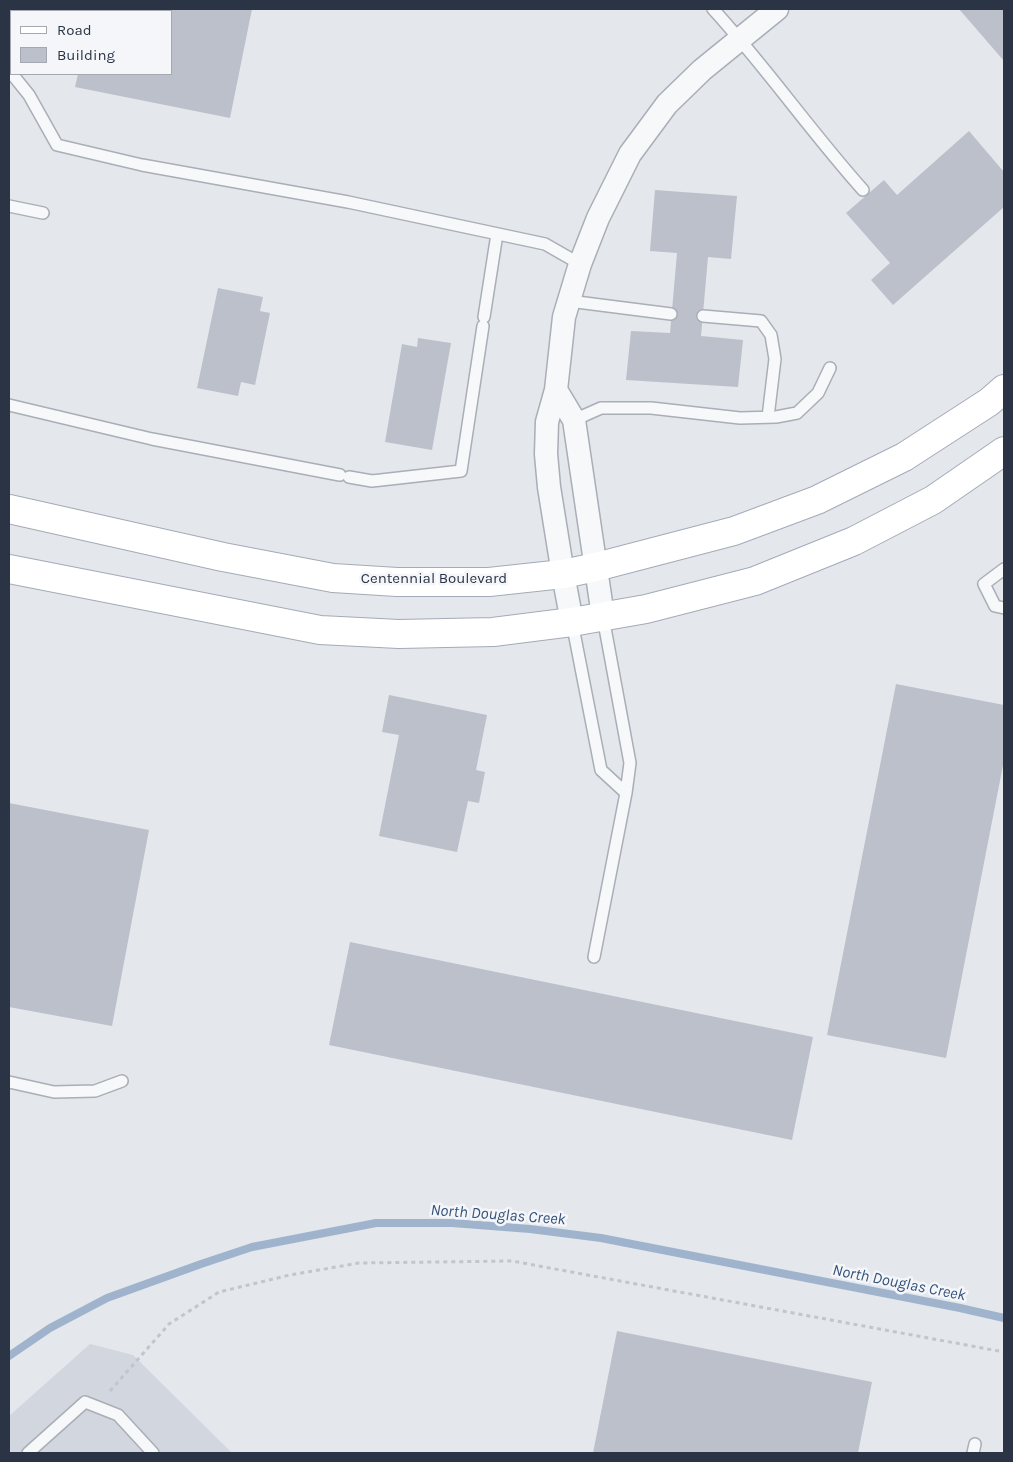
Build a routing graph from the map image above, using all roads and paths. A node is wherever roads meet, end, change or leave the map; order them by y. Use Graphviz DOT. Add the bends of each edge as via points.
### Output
graph roads {
  1 [pos="713,9"];
  2 [pos="777,9"];
  3 [pos="740,38"];
  4 [pos="14,75"];
  5 [pos="863,190"];
  6 [pos="9,206"];
  7 [pos="43,213"];
  8 [pos="497,234"];
  9 [pos="580,264"];
  10 [pos="568,301"];
  11 [pos="671,314"];
  12 [pos="703,316"];
  13 [pos="830,368"];
  14 [pos="1004,389"];
  15 [pos="556,390"];
  16 [pos="9,405"];
  17 [pos="768,417"];
  18 [pos="574,420"];
  19 [pos="1004,451"];
  20 [pos="9,509"];
  21 [pos="596,567"];
  22 [pos="9,569"];
  23 [pos="1004,569"];
  24 [pos="563,574"];
  25 [pos="1004,608"];
  26 [pos="603,616"];
  27 [pos="572,622"];
  28 [pos="626,793"];
  29 [pos="594,957"];
  30 [pos="122,1081"];
  31 [pos="9,1082"];
  32 [pos="1004,1352"];
  33 [pos="97,1407"];
  34 [pos="28,1453"];
  35 [pos="154,1453"];
  1 -- 3 [label="lane"];
  2 -- 3 [label="street"];
  3 -- 5 [label="lane" via="832,156"];
  3 -- 9 [label="street" via="667,104 630,154 598,218"];
  4 -- 8 [label="lane" via="29,95 57,145 142,165 348,202"];
  6 -- 7 [label="lane"];
  8 -- 9 [label="lane" via="545,244"];
  8 -- 16 [label="lane" via="460,471 372,481 152,439"];
  9 -- 10 [label="street"];
  10 -- 11 [label="lane"];
  10 -- 15 [label="street"];
  12 -- 17 [label="lane" via="761,321 771,335 775,359"];
  13 -- 17 [label="lane" via="818,393 796,412"];
  14 -- 21 [label="main road, Centennial Boulevard" via="904,457 817,500 734,531"];
  15 -- 18 [label="street"];
  15 -- 24 [label="street" via="547,422 546,454"];
  17 -- 18 [label="lane" via="740,418 651,408 601,408"];
  18 -- 21 [label="street"];
  19 -- 26 [label="main road" via="933,500 854,541 755,581 646,609"];
  20 -- 24 [label="main road, Centennial Boulevard" via="333,578 489,582"];
  21 -- 24 [label="main road, Centennial Boulevard"];
  21 -- 26 [label="street"];
  22 -- 27 [label="main road" via="320,630 399,634 493,632"];
  23 -- 25 [label="lane" via="984,584 995,606"];
  24 -- 27 [label="street"];
  26 -- 27 [label="main road"];
  26 -- 28 [label="lane" via="630,763"];
  27 -- 28 [label="lane" via="602,770"];
  28 -- 29 [label="lane"];
  30 -- 31 [label="lane" via="95,1091 54,1092"];
  32 -- 33 [label="path" via="512,1261 360,1263 219,1292 169,1324"];
  33 -- 34 [label="lane" via="85,1402"];
  33 -- 35 [label="lane" via="118,1415"];
}
